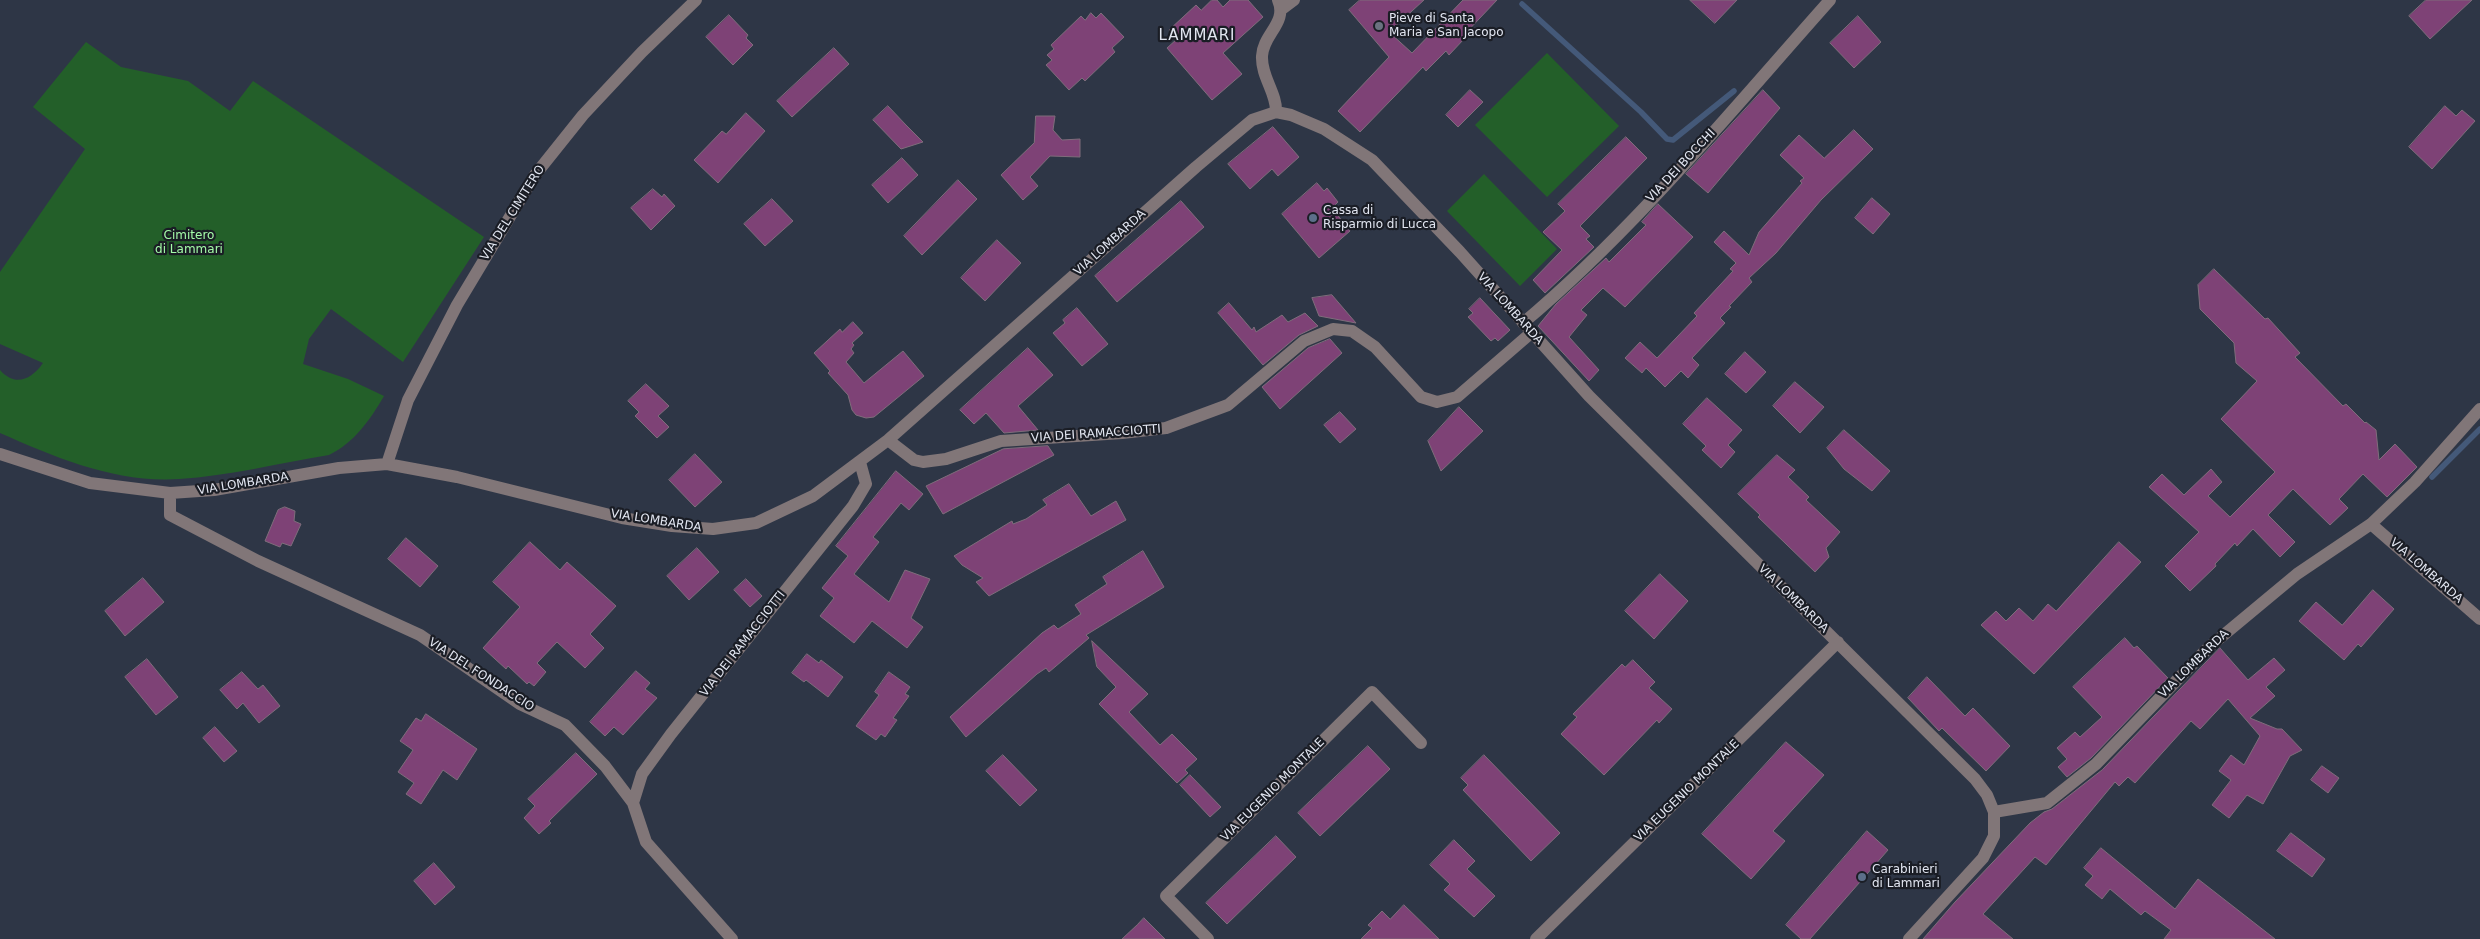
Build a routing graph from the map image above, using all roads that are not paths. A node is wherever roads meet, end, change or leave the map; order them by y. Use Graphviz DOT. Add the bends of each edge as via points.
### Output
graph roads {
  1 [pos="696,0"];
  2 [pos="1294,0"];
  3 [pos="1830,0"];
  4 [pos="1280,4"];
  5 [pos="1276,112"];
  6 [pos="1527,328"];
  7 [pos="2480,409"];
  8 [pos="888,440"];
  9 [pos="0,454"];
  10 [pos="860,462"];
  11 [pos="387,464"];
  12 [pos="170,493"];
  13 [pos="2371,524"];
  14 [pos="2480,619"];
  15 [pos="1838,642"];
  16 [pos="1421,743"];
  17 [pos="633,803"];
  18 [pos="1994,812"];
  19 [pos="732,939"];
  20 [pos="1208,939"];
  21 [pos="1536,939"];
  22 [pos="1909,939"];
  1 -- 11 [label="street, VIA DEL CIMITERO" via="638,55 583,115 535,175 457,305 408,400"];
  2 -- 4 [label="street"];
  3 -- 6 [label="street, VIA DEI BOCCHI" via="1680,169"];
  4 -- 5 [label="street" via="1280,21 1271,33 1262,56"];
  5 -- 6 [label="street, VIA LOMBARDA" via="1324,129 1372,160"];
  5 -- 8 [label="street, VIA LOMBARDA" via="1252,120 1203,161"];
  6 -- 8 [label="street, VIA DEI RAMACCIOTTI" via="1457,397 1437,402 1421,397 1375,347 1352,331 1333,329 1304,341 1228,405 1166,428 1122,434 1001,441 946,459 923,462 914,460"];
  6 -- 15 [label="street, VIA LOMBARDA" via="1641,450"];
  7 -- 13 [label="street, VIA LOMBARDA" via="2415,482"];
  8 -- 10 [label="street, VIA LOMBARDA"];
  9 -- 12 [label="street, VIA LOMBARDA" via="90,483"];
  10 -- 11 [label="street, VIA LOMBARDA" via="813,496 756,523 713,530 622,518 457,477"];
  10 -- 17 [label="street, VIA DEI RAMACCIOTTI" via="866,484 853,506 671,734 642,774"];
  11 -- 12 [label="street, VIA LOMBARDA" via="339,468 214,490"];
  12 -- 17 [label="street, VIA DEL FONDACCIO" via="170,515 258,561 420,636 520,704 564,725 605,766"];
  13 -- 14 [label="street, VIA LOMBARDA"];
  13 -- 18 [label="street, VIA LOMBARDA" via="2297,574 2208,648 2096,764 2047,803"];
  15 -- 18 [label="street, VIA LOMBARDA" via="1975,779"];
  15 -- 21 [label="street, VIA EUGENIO MONTALE"];
  16 -- 20 [label="street, VIA EUGENIO MONTALE" via="1372,692 1166,896"];
  17 -- 19 [label="street, VIA DEL FONDACCIO" via="646,842"];
  18 -- 22 [label="street" via="1994,836 1983,858"];
}
